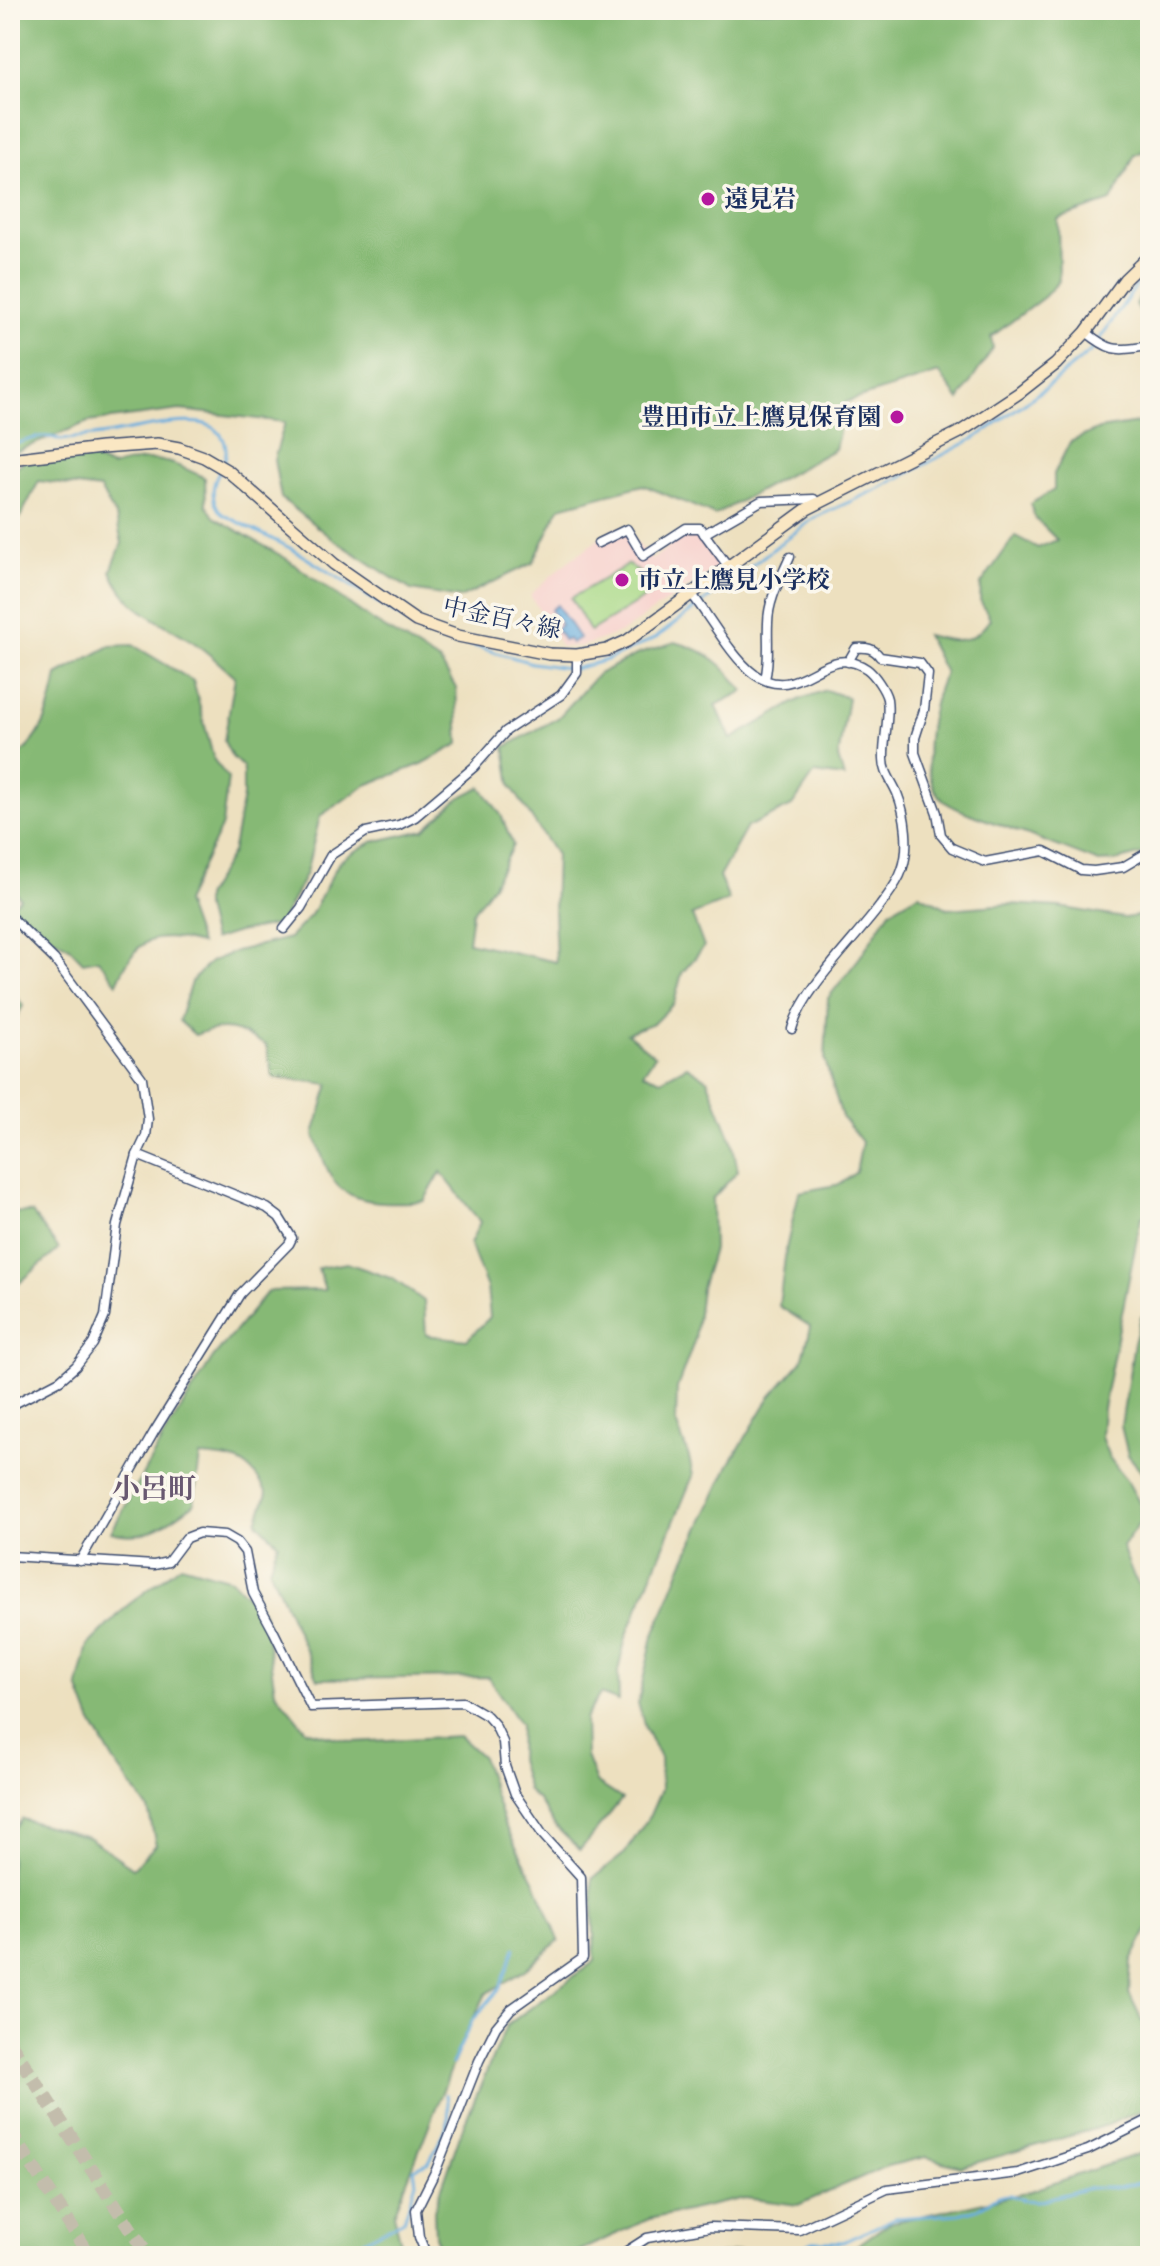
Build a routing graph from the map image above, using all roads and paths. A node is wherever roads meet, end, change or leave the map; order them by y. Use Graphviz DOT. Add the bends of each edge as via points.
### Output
graph roads {
  1 [pos="1150,255"];
  2 [pos="1088,334"];
  3 [pos="1150,346"];
  4 [pos="10,459"];
  5 [pos="817,504"];
  6 [pos="704,534"];
  7 [pos="598,543"];
  8 [pos="790,557"];
  9 [pos="728,566"];
  10 [pos="692,595"];
  11 [pos="577,657"];
  12 [pos="848,662"];
  13 [pos="765,679"];
  14 [pos="1150,851"];
  15 [pos="10,916"];
  16 [pos="284,929"];
  17 [pos="792,1029"];
  18 [pos="137,1155"];
  19 [pos="10,1406"];
  20 [pos="10,1556"];
  21 [pos="80,1561"];
  22 [pos="1150,2119"];
  23 [pos="427,2256"];
  24 [pos="619,2256"];
  1 -- 2 [label="main road, 中金百々線" via="1125,279"];
  2 -- 3 [label="street" via="1106,349"];
  2 -- 5 [label="main road, 中金百々線" via="1019,393 960,432"];
  4 -- 11 [label="main road, 中金百々線" via="157,444 179,448 228,471 334,564 416,621 458,636"];
  5 -- 6 [label="street" via="814,499 761,501"];
  5 -- 9 [label="main road, 中金百々線"];
  6 -- 7 [label="street" via="700,528 686,528 643,556 627,529"];
  6 -- 9 [label="street"];
  8 -- 13 [label="street" via="767,621"];
  9 -- 10 [label="main road, 中金百々線"];
  10 -- 11 [label="main road, 中金百々線" via="627,641"];
  10 -- 13 [label="street" via="743,664"];
  11 -- 16 [label="street" via="577,673 561,695 506,731 474,767 415,817 366,832 331,855"];
  12 -- 13 [label="street" via="835,661 789,684"];
  12 -- 14 [label="street" via="856,648 863,647 880,657 925,668 929,682 915,753 941,835 952,848 985,862 1044,851 1094,871 1123,867"];
  12 -- 17 [label="street" via="866,669 887,698 883,759 904,818 902,870 802,1007"];
  15 -- 18 [label="street" via="54,959 142,1078 148,1119"];
  18 -- 19 [label="street" via="117,1225 105,1316 93,1344 60,1380"];
  18 -- 21 [label="street" via="267,1208 292,1238 240,1294"];
  20 -- 21 [label="street"];
  21 -- 23 [label="street" via="168,1562 186,1538 199,1533 225,1535 237,1542 245,1552 253,1593 311,1707 463,1702 487,1716 503,1742 515,1794 581,1877 583,1958 511,2009 496,2027 416,2210"];
  22 -- 24 [label="street" via="1088,2150 1018,2173 887,2189 799,2230 710,2227 647,2238"];
}
